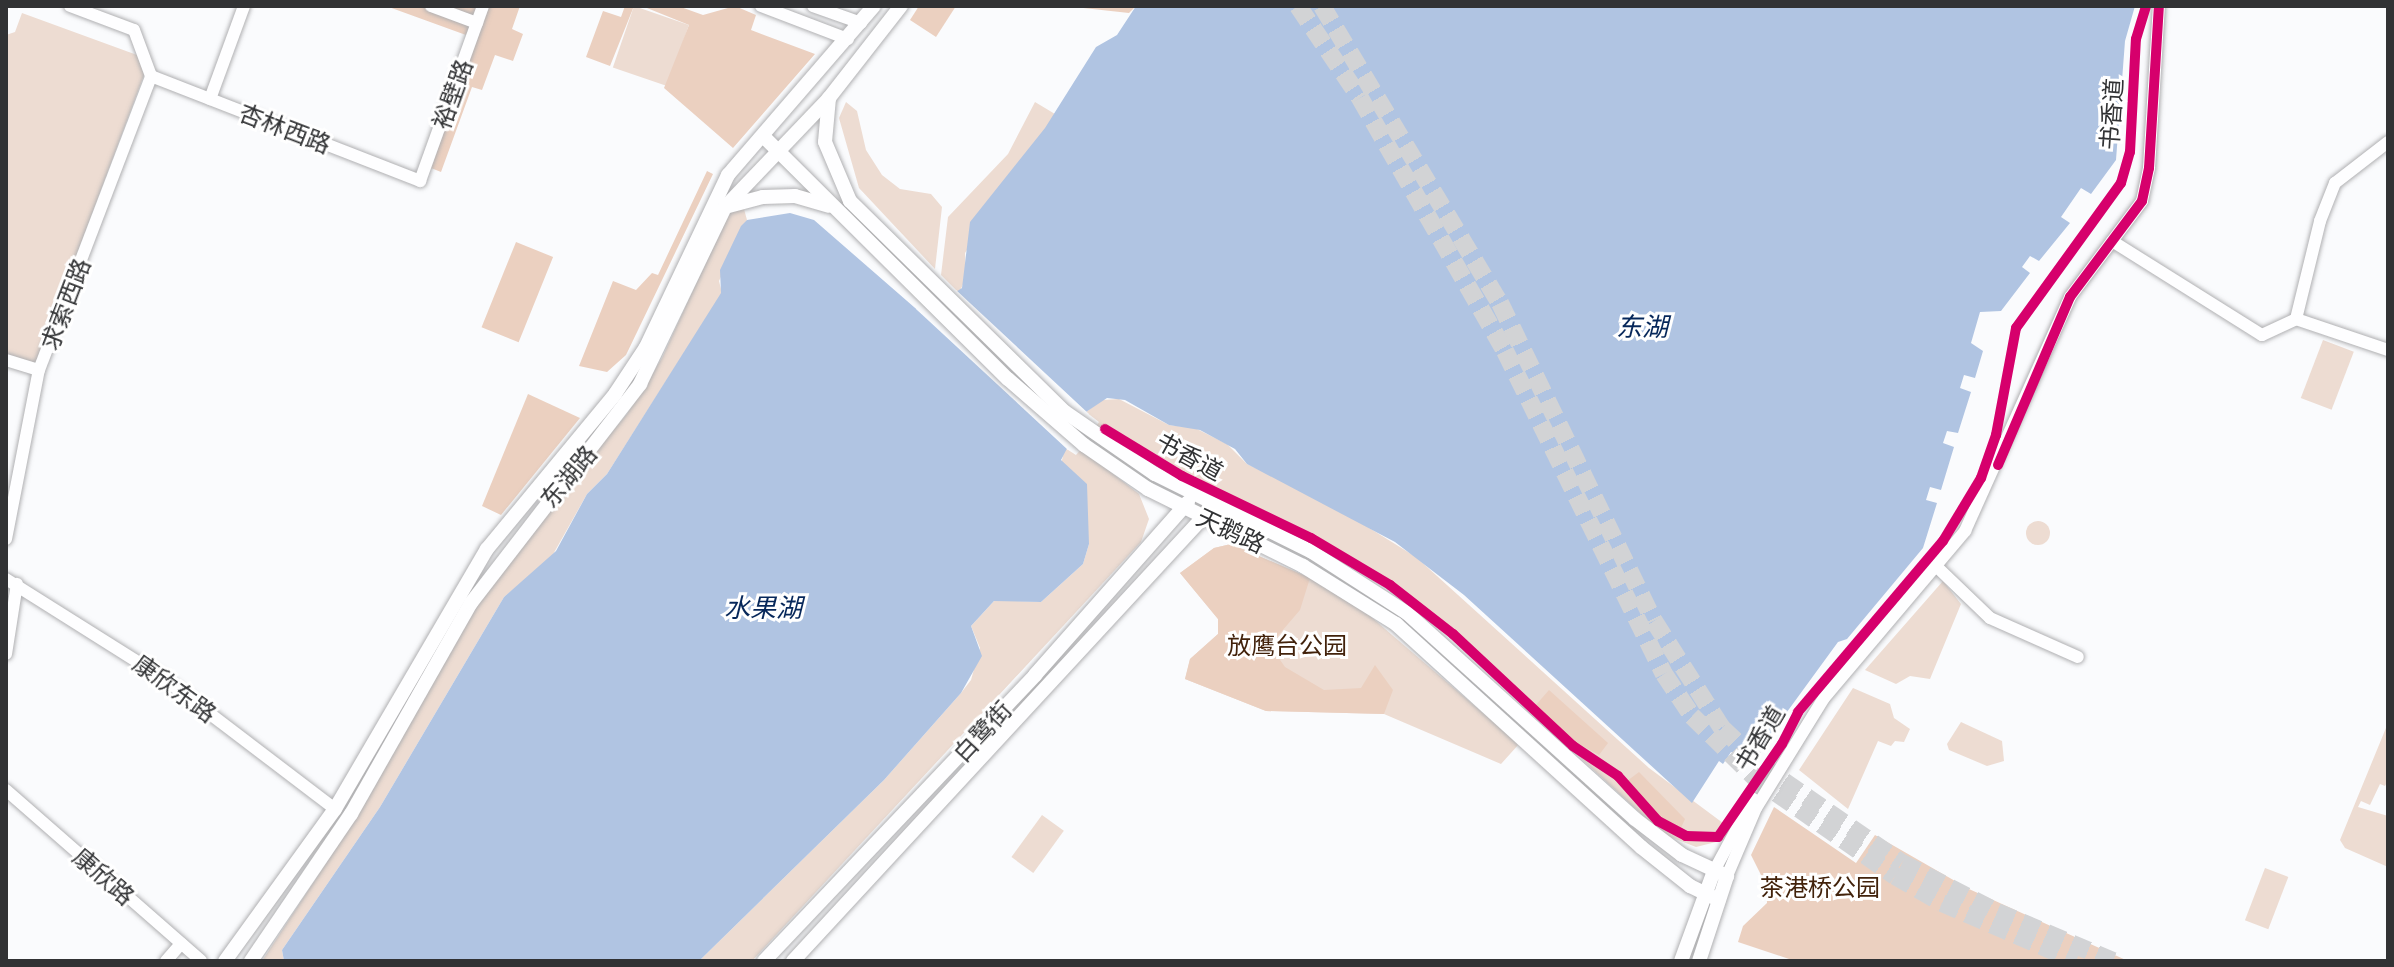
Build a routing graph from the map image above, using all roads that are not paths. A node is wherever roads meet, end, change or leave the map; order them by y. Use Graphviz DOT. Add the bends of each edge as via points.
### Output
graph roads {
  1 [pos="70,6"];
  2 [pos="244,6"];
  3 [pos="431,6"];
  4 [pos="483,6"];
  5 [pos="761,6"];
  6 [pos="813,6"];
  7 [pos="874,6"];
  8 [pos="901,6"];
  9 [pos="2159,6"];
  10 [pos="477,23"];
  11 [pos="861,23"];
  12 [pos="848,39"];
  13 [pos="151,76"];
  14 [pos="829,98"];
  15 [pos="210,99"];
  16 [pos="763,136"];
  17 [pos="2388,142"];
  18 [pos="776,149"];
  19 [pos="420,181"];
  20 [pos="725,207"];
  21 [pos="835,207"];
  22 [pos="2112,241"];
  23 [pos="931,294"];
  24 [pos="2296,319"];
  25 [pos="2388,350"];
  26 [pos="6,360"];
  27 [pos="39,370"];
  28 [pos="1088,439"];
  29 [pos="1193,495"];
  30 [pos="1212,505"];
  31 [pos="1183,508"];
  32 [pos="1203,518"];
  33 [pos="6,539"];
  34 [pos="1938,568"];
  35 [pos="11,581"];
  36 [pos="6,654"];
  37 [pos="2078,657"];
  38 [pos="6,790"];
  39 [pos="335,809"];
  40 [pos="1721,874"];
  41 [pos="1704,894"];
  42 [pos="1719,900"];
  43 [pos="181,944"];
  44 [pos="166,961"];
  45 [pos="201,961"];
  46 [pos="225,961"];
  47 [pos="251,961"];
  48 [pos="764,961"];
  49 [pos="793,961"];
  50 [pos="1681,961"];
  51 [pos="1699,961"];
  1 -- 13 [label="street" via="134,30"];
  2 -- 15 [label="street"];
  3 -- 10 [label="street"];
  4 -- 10 [label="street, 裕壁路"];
  5 -- 12 [label="street"];
  6 -- 11 [label="street"];
  7 -- 11 [label="main road, 东湖路"];
  8 -- 14 [label="main road, 东湖路"];
  9 -- 22 [label="street" via="2146,188 2135,213"];
  10 -- 19 [label="street, 裕壁路"];
  11 -- 12 [label="main road, 东湖路"];
  12 -- 16 [label="main road, 东湖路"];
  13 -- 15 [label="street, 杏林西路"];
  13 -- 27 [label="street, 求索西路"];
  14 -- 18 [label="main road, 东湖路"];
  14 -- 23 [label="main road, 天鹅路" via="825,142 841,188"];
  15 -- 19 [label="street, 杏林西路"];
  16 -- 18 [label="main road, 天鹅路"];
  16 -- 39 [label="main road, 东湖路" via="718,190 646,347 615,394 487,549"];
  17 -- 24 [label="street" via="2335,183"];
  18 -- 20 [label="main road, 东湖路"];
  18 -- 21 [label="main road, 天鹅路"];
  20 -- 21 [label="main road" via="795,196"];
  20 -- 47 [label="main road, 东湖路" via="640,384 471,603 351,814"];
  21 -- 23 [label="main road, 天鹅路"];
  22 -- 24 [label="street" via="2262,335"];
  22 -- 34 [label="street" via="2070,297 1973,517"];
  23 -- 28 [label="main road, 天鹅路"];
  24 -- 25 [label="street"];
  26 -- 27 [label="street"];
  27 -- 33 [label="street, 求索西路"];
  28 -- 29 [label="main road, 天鹅路"];
  28 -- 31 [label="main road, 天鹅路"];
  29 -- 30 [label="main road, 天鹅路"];
  29 -- 31 [label="main road, 白鹭街"];
  30 -- 32 [label="main road, 白鹭街"];
  30 -- 40 [label="main road, 天鹅路" via="1312,552 1407,613 1635,819"];
  31 -- 32 [label="main road, 天鹅路"];
  31 -- 48 [label="main road, 白鹭街" via="1035,675"];
  32 -- 41 [label="main road, 天鹅路" via="1303,566 1396,624 1623,832"];
  32 -- 49 [label="main road, 白鹭街"];
  34 -- 37 [label="street" via="1990,618"];
  34 -- 40 [label="street" via="1824,698"];
  35 -- 36 [label="street"];
  35 -- 39 [label="street, 康欣东路" via="163,678"];
  38 -- 43 [label="street, 康欣路"];
  39 -- 46 [label="main road, 东湖路"];
  40 -- 41 [label="main road"];
  40 -- 42 [label="main road"];
  41 -- 42 [label="main road, 天鹅路"];
  41 -- 50 [label="main road"];
  42 -- 51 [label="main road"];
  43 -- 44 [label="street"];
  43 -- 45 [label="street, 康欣路"];
}
